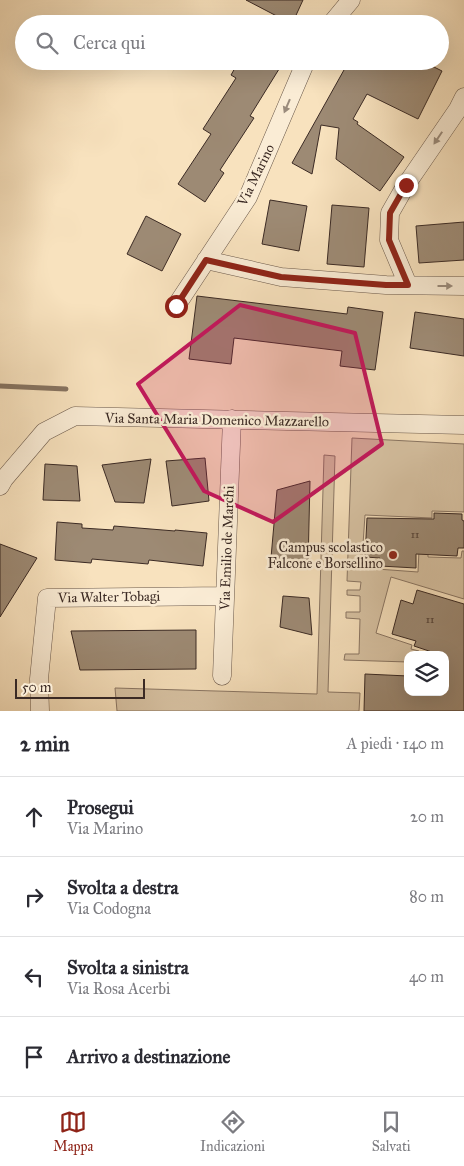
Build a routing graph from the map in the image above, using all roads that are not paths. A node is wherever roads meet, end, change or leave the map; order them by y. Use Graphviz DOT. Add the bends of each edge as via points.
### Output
graph roads {
  1 [pos="351,0"];
  2 [pos="338,15"];
  3 [pos="302,70"];
  4 [pos="464,97"];
  5 [pos="206,260"];
  6 [pos="408,285"];
  7 [pos="464,286"];
  8 [pos="176,306"];
  9 [pos="232,419"];
  10 [pos="464,425"];
  11 [pos="0,486"];
  12 [pos="225,596"];
  13 [pos="222,676"];
  14 [pos="40,711"];
  1 -- 2 [label="street"];
  3 -- 5 [label="street, Via Marino, one-way" via="248,197"];
  4 -- 6 [label="street, one-way" via="390,213 389,240"];
  5 -- 6 [label="street" via="281,277"];
  5 -- 8 [label="street, Via Marino"];
  6 -- 7 [label="street, one-way"];
  9 -- 10 [label="street, Via Santa Maria Domenico Mazzarello"];
  9 -- 11 [label="street, Via Santa Maria Domenico Mazzarello" via="76,416 44,432"];
  9 -- 12 [label="street, Via Emilio de Marchi"];
  12 -- 13 [label="street, Via Emilio de Marchi"];
  12 -- 14 [label="street, Via Walter Tobagi" via="47,598 39,679"];
}
